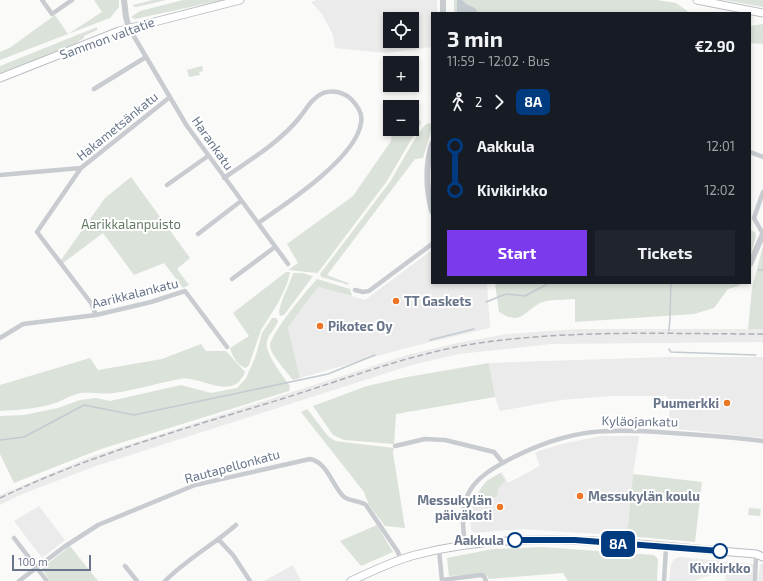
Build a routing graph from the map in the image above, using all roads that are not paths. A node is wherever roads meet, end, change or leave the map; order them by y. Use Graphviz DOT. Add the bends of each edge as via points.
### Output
graph roads {
  1 [pos="42,0"];
  2 [pos="72,0"];
  3 [pos="124,0"];
  4 [pos="240,0"];
  5 [pos="443,0"];
  6 [pos="697,0"];
  7 [pos="443,12"];
  8 [pos="763,13"];
  9 [pos="129,28"];
  10 [pos="146,57"];
  11 [pos="0,78"];
  12 [pos="94,89"];
  13 [pos="170,97"];
  14 [pos="431,148"];
  15 [pos="751,152"];
  16 [pos="208,156"];
  17 [pos="763,156"];
  18 [pos="81,168"];
  19 [pos="0,175"];
  20 [pos="224,178"];
  21 [pos="166,185"];
  22 [pos="763,192"];
  23 [pos="241,201"];
  24 [pos="431,205"];
  25 [pos="258,223"];
  26 [pos="198,234"];
  27 [pos="763,234"];
  28 [pos="431,245"];
  29 [pos="275,247"];
  30 [pos="751,262"];
  31 [pos="288,264"];
  32 [pos="232,279"];
  33 [pos="355,290"];
  34 [pos="96,315"];
  35 [pos="0,338"];
  36 [pos="226,347"];
  37 [pos="763,441"];
  38 [pos="395,446"];
  39 [pos="503,463"];
  40 [pos="236,525"];
  41 [pos="14,538"];
  42 [pos="219,540"];
  43 [pos="465,545"];
  44 [pos="666,548"];
  45 [pos="439,550"];
  46 [pos="761,554"];
  47 [pos="401,560"];
  48 [pos="125,566"];
  49 [pos="37,568"];
  50 [pos="442,580"];
  51 [pos="19,581"];
  52 [pos="47,581"];
  53 [pos="137,581"];
  54 [pos="166,581"];
  55 [pos="250,581"];
  56 [pos="353,581"];
  57 [pos="486,581"];
  58 [pos="664,581"];
  59 [pos="755,581"];
  1 -- 2 [label="street" via="52,14"];
  3 -- 9 [label="street"];
  4 -- 9 [label="main road, Sammon valtatie"];
  5 -- 7 [label="street"];
  6 -- 8 [label="main road"];
  9 -- 10 [label="street, Harankatu"];
  9 -- 11 [label="main road, Sammon valtatie"];
  10 -- 12 [label="street"];
  10 -- 13 [label="street, Harankatu"];
  13 -- 16 [label="street, Harankatu"];
  13 -- 18 [label="street, Hakametsänkatu"];
  14 -- 24 [label="street" via="427,180"];
  15 -- 17 [label="street"];
  16 -- 20 [label="street, Harankatu"];
  16 -- 21 [label="street"];
  18 -- 19 [label="street"];
  18 -- 34 [label="street, Hakametsänkatu" via="37,232 91,303"];
  20 -- 23 [label="street, Harankatu"];
  20 -- 25 [label="street" via="283,135 316,96 333,91 348,95 356,104 361,123 354,140 341,156 321,178"];
  22 -- 27 [label="street" via="754,218"];
  23 -- 25 [label="street, Harankatu"];
  23 -- 26 [label="street"];
  25 -- 29 [label="street, Harankatu"];
  27 -- 30 [label="street"];
  28 -- 33 [label="street" via="369,291"];
  29 -- 31 [label="street, Harankatu"];
  29 -- 32 [label="street"];
  34 -- 35 [label="street, Aarikkalankatu" via="23,324"];
  34 -- 36 [label="street, Aarikkalankatu" via="185,291"];
  37 -- 39 [label="street, Kyläojankatu" via="714,435 607,430 585,432 558,439 530,449"];
  38 -- 39 [label="street" via="425,439 445,440 494,452"];
  39 -- 43 [label="street, Kyläojankatu" via="474,483 467,495 462,522"];
  40 -- 42 [label="street"];
  41 -- 49 [label="street"];
  42 -- 54 [label="street" via="195,554"];
  42 -- 55 [label="street" via="233,555"];
  43 -- 44 [label="main road" via="549,539"];
  43 -- 45 [label="main road"];
  44 -- 46 [label="main road"];
  44 -- 58 [label="street"];
  45 -- 47 [label="main road"];
  45 -- 50 [label="street"];
  46 -- 59 [label="street"];
  47 -- 49 [label="street, Rautapellonkatu" via="366,506 345,497 323,468 310,459 188,488 92,528"];
  47 -- 56 [label="main road"];
  48 -- 53 [label="street"];
  49 -- 51 [label="street, Rautapellonkatu"];
  49 -- 52 [label="street"];
  50 -- 57 [label="street" via="481,575"];
}
